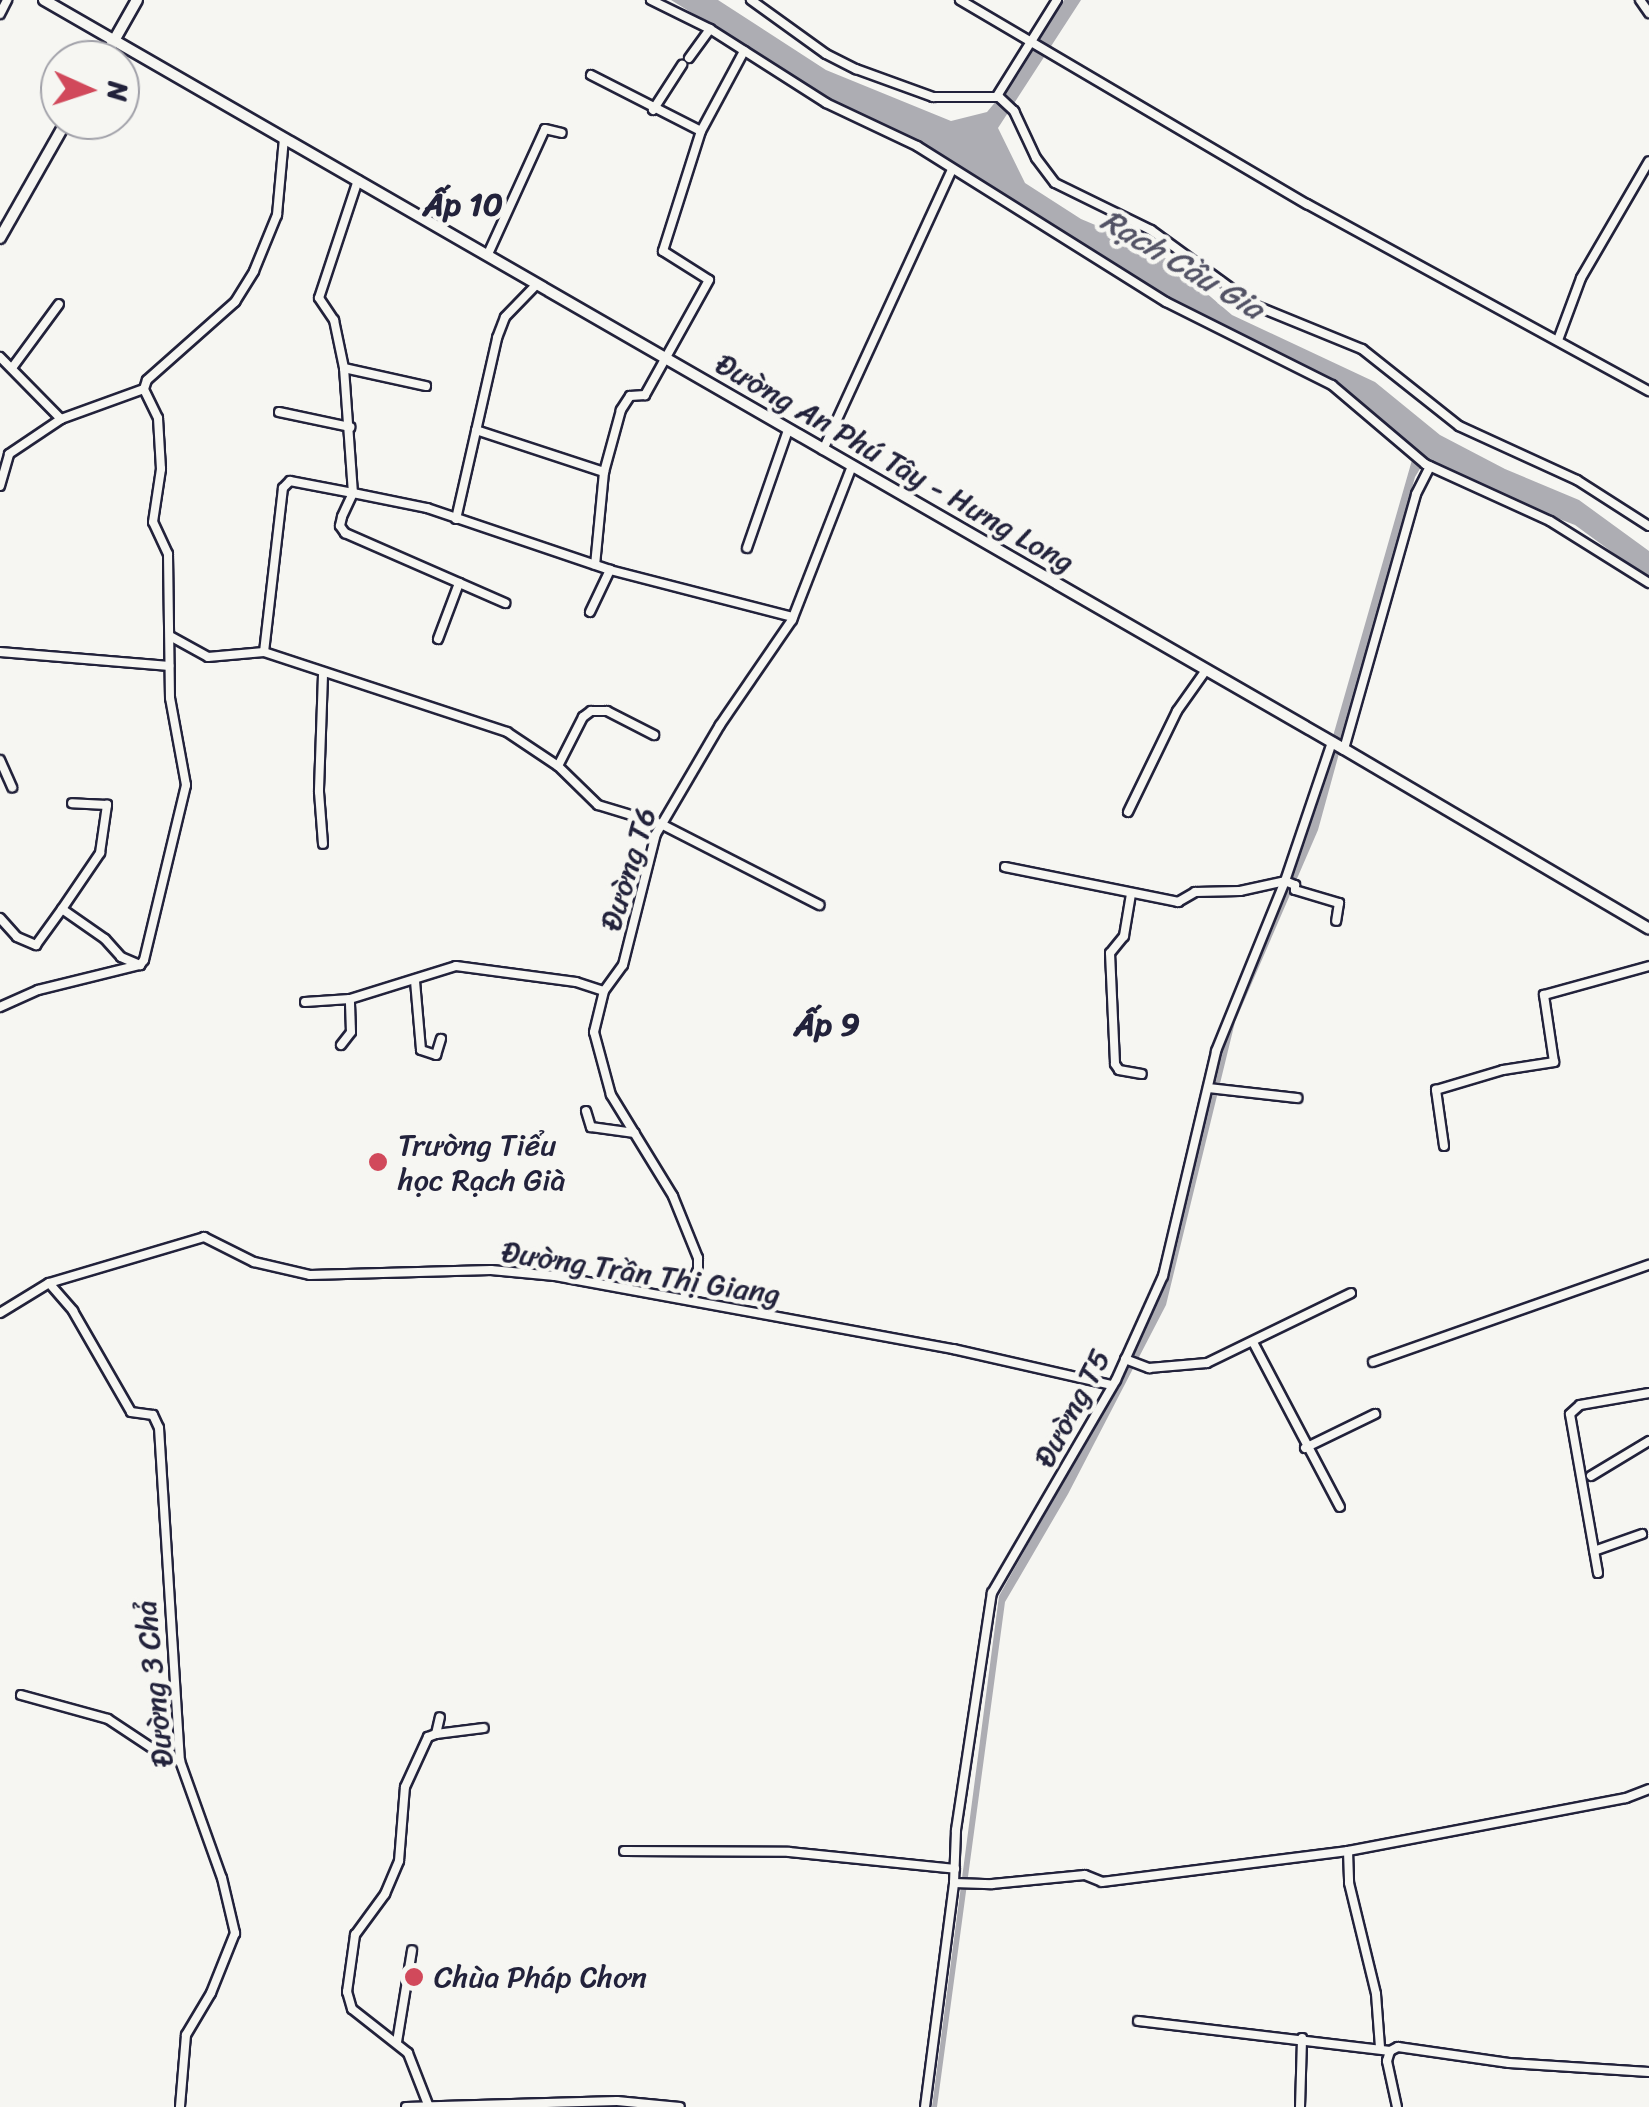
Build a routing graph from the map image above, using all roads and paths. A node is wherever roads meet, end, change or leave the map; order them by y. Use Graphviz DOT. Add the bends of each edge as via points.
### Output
graph roads {
  1 [pos="7,0"];
  2 [pos="44,0"];
  3 [pos="137,0"];
  4 [pos="650,0"];
  5 [pos="751,0"];
  6 [pos="960,0"];
  7 [pos="1057,0"];
  8 [pos="1640,0"];
  9 [pos="1649,13"];
  10 [pos="0,14"];
  11 [pos="710,29"];
  12 [pos="116,39"];
  13 [pos="1032,43"];
  14 [pos="744,51"];
  15 [pos="592,75"];
  16 [pos="998,96"];
  17 [pos="653,110"];
  18 [pos="562,132"];
  19 [pos="700,132"];
  20 [pos="284,138"];
  21 [pos="55,140"];
  22 [pos="1649,161"];
  23 [pos="952,168"];
  24 [pos="358,180"];
  25 [pos="0,238"];
  26 [pos="488,254"];
  27 [pos="537,284"];
  28 [pos="59,304"];
  29 [pos="1558,340"];
  30 [pos="0,357"];
  31 [pos="662,358"];
  32 [pos="12,368"];
  33 [pos="344,368"];
  34 [pos="426,386"];
  35 [pos="144,389"];
  36 [pos="1649,391"];
  37 [pos="279,412"];
  38 [pos="61,419"];
  39 [pos="350,427"];
  40 [pos="476,430"];
  41 [pos="788,430"];
  42 [pos="823,450"];
  43 [pos="1427,465"];
  44 [pos="852,466"];
  45 [pos="604,472"];
  46 [pos="0,486"];
  47 [pos="353,493"];
  48 [pos="456,520"];
  49 [pos="1649,526"];
  50 [pos="747,548"];
  51 [pos="595,564"];
  52 [pos="610,570"];
  53 [pos="458,583"];
  54 [pos="1649,583"];
  55 [pos="505,603"];
  56 [pos="590,612"];
  57 [pos="793,617"];
  58 [pos="170,636"];
  59 [pos="438,639"];
  60 [pos="0,652"];
  61 [pos="264,652"];
  62 [pos="169,666"];
  63 [pos="1206,670"];
  64 [pos="323,675"];
  65 [pos="654,735"];
  66 [pos="1340,746"];
  67 [pos="0,760"];
  68 [pos="558,766"];
  69 [pos="12,787"];
  70 [pos="72,803"];
  71 [pos="1128,812"];
  72 [pos="661,824"];
  73 [pos="323,844"];
  74 [pos="1004,868"];
  75 [pos="1285,880"];
  76 [pos="1130,894"];
  77 [pos="819,906"];
  78 [pos="62,910"];
  79 [pos="0,918"];
  80 [pos="1336,921"];
  81 [pos="1649,930"];
  82 [pos="140,965"];
  83 [pos="1649,966"];
  84 [pos="416,981"];
  85 [pos="604,991"];
  86 [pos="350,999"];
  87 [pos="305,1002"];
  88 [pos="0,1007"];
  89 [pos="440,1039"];
  90 [pos="341,1045"];
  91 [pos="1142,1074"];
  92 [pos="1208,1088"];
  93 [pos="1297,1098"];
  94 [pos="586,1111"];
  95 [pos="635,1133"];
  96 [pos="1444,1146"];
  97 [pos="1649,1266"];
  98 [pos="49,1283"];
  99 [pos="1351,1294"];
  100 [pos="684,1296"];
  101 [pos="0,1312"];
  102 [pos="1254,1344"];
  103 [pos="1126,1360"];
  104 [pos="1373,1362"];
  105 [pos="1111,1385"];
  106 [pos="1649,1392"];
  107 [pos="1375,1414"];
  108 [pos="1649,1440"];
  109 [pos="1305,1448"];
  110 [pos="1591,1476"];
  111 [pos="1340,1507"];
  112 [pos="1642,1534"];
  113 [pos="1594,1551"];
  114 [pos="1598,1572"];
  115 [pos="21,1695"];
  116 [pos="440,1717"];
  117 [pos="484,1728"];
  118 [pos="436,1734"];
  119 [pos="180,1761"];
  120 [pos="1649,1789"];
  121 [pos="1348,1851"];
  122 [pos="624,1852"];
  123 [pos="955,1868"];
  124 [pos="956,1883"];
  125 [pos="412,1950"];
  126 [pos="1138,2021"];
  127 [pos="1302,2038"];
  128 [pos="397,2042"];
  129 [pos="1385,2049"];
  130 [pos="1649,2072"];
  131 [pos="429,2105"];
  132 [pos="180,2107"];
  133 [pos="406,2107"];
  134 [pos="680,2107"];
  135 [pos="925,2107"];
  136 [pos="1300,2107"];
  137 [pos="1397,2107"];
  1 -- 10 [label="street"];
  2 -- 12 [label="street, Đường An Phú Tây - Hưng Long"];
  3 -- 12 [label="street"];
  4 -- 11 [label="street"];
  5 -- 16 [label="street" via="856,69 933,97"];
  6 -- 13 [label="street"];
  7 -- 13 [label="street"];
  8 -- 9 [label="street"];
  11 -- 14 [label="street"];
  11 -- 17 [label="street"];
  12 -- 20 [label="street, Đường An Phú Tây - Hưng Long"];
  13 -- 16 [label="street"];
  13 -- 29 [label="street"];
  14 -- 19 [label="street"];
  14 -- 23 [label="street" via="826,103"];
  15 -- 17 [label="street"];
  16 -- 49 [label="street" via="1014,111 1055,183 1151,230 1254,305 1351,342 1458,426 1577,480"];
  17 -- 19 [label="street"];
  18 -- 26 [label="street" via="545,129"];
  19 -- 31 [label="street" via="663,251 709,281"];
  20 -- 24 [label="street, Đường An Phú Tây - Hưng Long"];
  20 -- 35 [label="street" via="277,215 254,271 234,302"];
  21 -- 25 [label="street"];
  22 -- 29 [label="street" via="1581,278"];
  23 -- 42 [label="street"];
  23 -- 43 [label="street" via="1119,274 1332,386"];
  24 -- 26 [label="street, Đường An Phú Tây - Hưng Long"];
  24 -- 33 [label="street" via="319,298 334,320"];
  26 -- 27 [label="street, Đường An Phú Tây - Hưng Long"];
  27 -- 31 [label="street, Đường An Phú Tây - Hưng Long"];
  27 -- 40 [label="street" via="505,316"];
  28 -- 32 [label="street"];
  29 -- 36 [label="street"];
  30 -- 32 [label="street"];
  31 -- 41 [label="street, Đường An Phú Tây - Hưng Long"];
  31 -- 45 [label="street" via="644,395 625,401"];
  32 -- 38 [label="street"];
  33 -- 34 [label="street"];
  33 -- 39 [label="street"];
  35 -- 38 [label="street"];
  35 -- 58 [label="street" via="158,418 161,469 153,522 168,554"];
  37 -- 39 [label="street"];
  38 -- 46 [label="street" via="9,454"];
  39 -- 47 [label="street"];
  40 -- 45 [label="street"];
  40 -- 48 [label="street"];
  41 -- 42 [label="street, Đường An Phú Tây - Hưng Long"];
  41 -- 50 [label="street"];
  42 -- 44 [label="street, Đường An Phú Tây - Hưng Long"];
  43 -- 54 [label="street" via="1550,521"];
  43 -- 66 [label="street, Đường T5"];
  44 -- 57 [label="street, Đường T6"];
  44 -- 63 [label="street, Đường An Phú Tây - Hưng Long"];
  45 -- 51 [label="street"];
  47 -- 48 [label="street"];
  47 -- 53 [label="street" via="340,526 345,532"];
  47 -- 61 [label="street" via="301,481 285,484"];
  48 -- 51 [label="street"];
  51 -- 52 [label="street"];
  52 -- 56 [label="street"];
  52 -- 57 [label="street"];
  53 -- 55 [label="street"];
  53 -- 59 [label="street"];
  57 -- 72 [label="street, Đường T6"];
  58 -- 61 [label="street" via="208,657"];
  58 -- 62 [label="street"];
  60 -- 62 [label="street"];
  61 -- 64 [label="street"];
  62 -- 82 [label="street" via="186,786"];
  63 -- 66 [label="street, Đường An Phú Tây - Hưng Long"];
  63 -- 71 [label="street"];
  64 -- 68 [label="street" via="508,732"];
  64 -- 73 [label="street"];
  65 -- 68 [label="street" via="607,711 591,711"];
  66 -- 75 [label="street, Đường T5"];
  66 -- 81 [label="street, Đường An Phú Tây - Hưng Long"];
  67 -- 69 [label="street"];
  68 -- 72 [label="street" via="598,805"];
  70 -- 78 [label="street" via="107,805 100,852"];
  72 -- 77 [label="street"];
  72 -- 85 [label="street, Đường T6" via="623,965"];
  74 -- 76 [label="street"];
  75 -- 76 [label="street" via="1196,892 1184,902"];
  75 -- 80 [label="street" via="1295,890 1339,902"];
  75 -- 92 [label="street, Đường T5" via="1233,1005"];
  76 -- 91 [label="street" via="1124,936 1110,953 1115,1064"];
  78 -- 79 [label="street" via="36,946"];
  78 -- 82 [label="street" via="121,958"];
  82 -- 88 [label="street" via="38,990"];
  83 -- 96 [label="street" via="1544,995 1554,1062 1436,1090"];
  84 -- 85 [label="street" via="466,966"];
  84 -- 86 [label="street"];
  84 -- 89 [label="street" via="421,1050 436,1054"];
  85 -- 95 [label="street, Đường T6" via="594,1032 611,1095"];
  86 -- 87 [label="street"];
  86 -- 90 [label="street" via="351,1032"];
  92 -- 93 [label="street"];
  92 -- 103 [label="street, Đường T5" via="1163,1276"];
  94 -- 95 [label="street" via="591,1127"];
  95 -- 100 [label="street, Đường T6" via="673,1196 698,1258"];
  97 -- 104 [label="street"];
  98 -- 100 [label="street, Đường Trần Thị Giang" via="204,1237 254,1262 310,1275 491,1270"];
  98 -- 101 [label="street, Đường Trần Thị Giang"];
  98 -- 119 [label="street, Đường 3 Chả" via="73,1311 130,1412 152,1415 159,1428"];
  99 -- 102 [label="street"];
  100 -- 105 [label="street, Đường Trần Thị Giang"];
  102 -- 103 [label="street" via="1188,1368"];
  102 -- 109 [label="street"];
  103 -- 105 [label="street, Đường T5"];
  105 -- 123 [label="street, Đường T5" via="992,1593"];
  106 -- 113 [label="street" via="1580,1405 1570,1414"];
  107 -- 109 [label="street"];
  108 -- 110 [label="street"];
  109 -- 111 [label="street"];
  112 -- 113 [label="street"];
  113 -- 114 [label="street"];
  115 -- 119 [label="street" via="108,1719"];
  116 -- 118 [label="street"];
  117 -- 118 [label="street"];
  118 -- 128 [label="street" via="425,1742 403,1791 398,1867 350,1950 348,2000 364,2021"];
  119 -- 132 [label="street, Đường 3 Chả" via="235,1933 212,1993 186,2035"];
  120 -- 121 [label="street"];
  121 -- 124 [label="street" via="1097,1882 1085,1876"];
  121 -- 129 [label="street"];
  122 -- 123 [label="street" via="789,1852"];
  123 -- 124 [label="street, Đường T5"];
  124 -- 135 [label="street, Đường T5"];
  125 -- 128 [label="street"];
  126 -- 127 [label="street"];
  127 -- 129 [label="street"];
  127 -- 136 [label="street"];
  128 -- 131 [label="street" via="412,2060"];
  129 -- 130 [label="street"];
  129 -- 137 [label="street"];
  131 -- 133 [label="street"];
  131 -- 134 [label="street" via="617,2100"];
}
